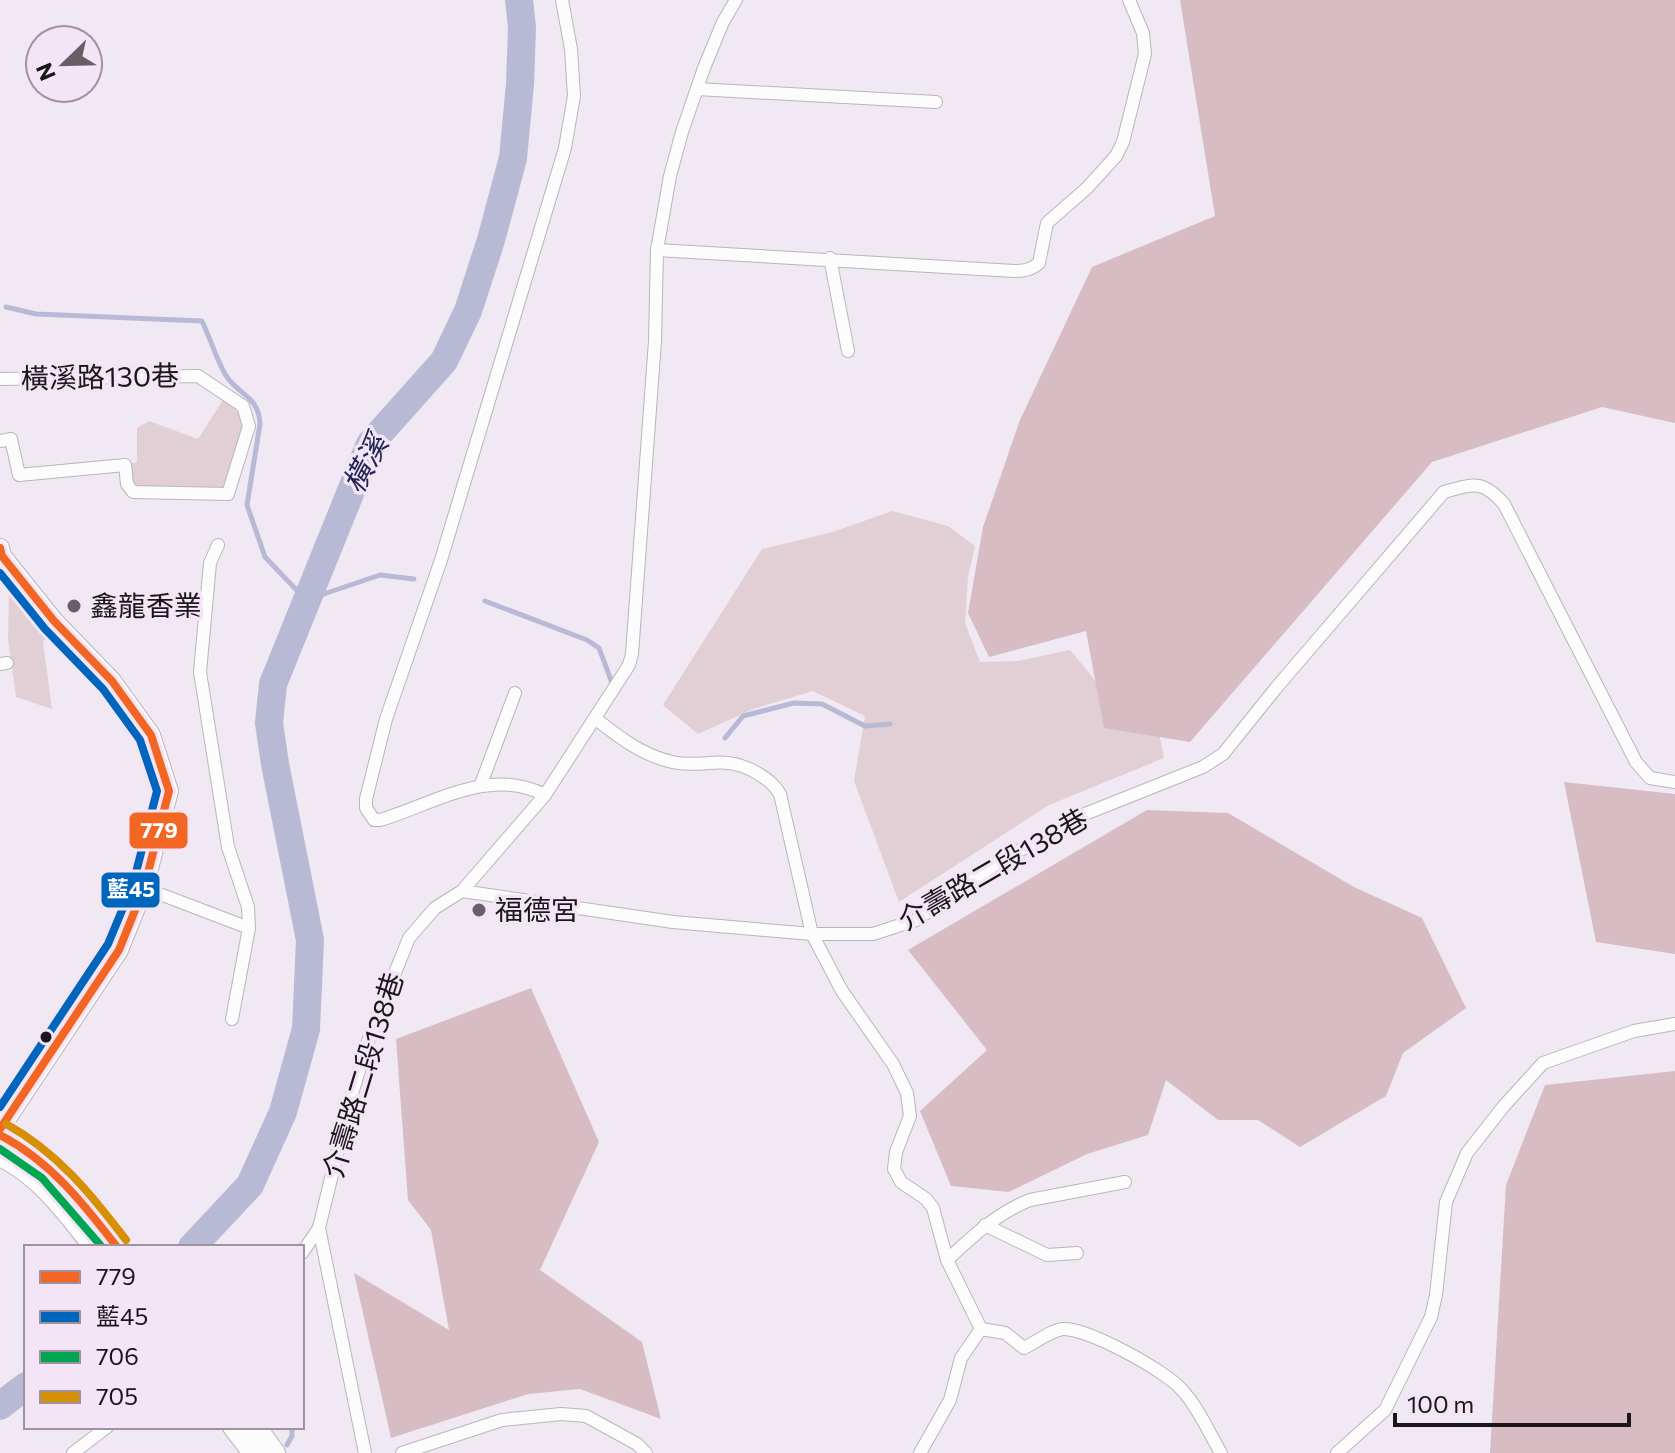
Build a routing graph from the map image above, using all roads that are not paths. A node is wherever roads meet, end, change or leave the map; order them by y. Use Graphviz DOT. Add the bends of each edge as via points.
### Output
graph roads {
  1 [pos="562,0"];
  2 [pos="736,0"];
  3 [pos="1129,0"];
  4 [pos="697,89"];
  5 [pos="936,102"];
  6 [pos="657,250"];
  7 [pos="830,258"];
  8 [pos="848,351"];
  9 [pos="0,379"];
  10 [pos="0,441"];
  11 [pos="218,545"];
  12 [pos="0,548"];
  13 [pos="515,693"];
  14 [pos="596,719"];
  15 [pos="1675,782"];
  16 [pos="481,784"];
  17 [pos="545,795"];
  18 [pos="144,888"];
  19 [pos="462,891"];
  20 [pos="249,928"];
  21 [pos="812,934"];
  22 [pos="232,1019"];
  23 [pos="1675,1024"];
  24 [pos="0,1132"];
  25 [pos="0,1156"];
  26 [pos="1125,1182"];
  27 [pos="76,1210"];
  28 [pos="985,1225"];
  29 [pos="319,1228"];
  30 [pos="93,1245"];
  31 [pos="115,1245"];
  32 [pos="304,1250"];
  33 [pos="1077,1253"];
  34 [pos="947,1260"];
  35 [pos="981,1329"];
  36 [pos="104,1429"];
  37 [pos="235,1429"];
  38 [pos="257,1429"];
  39 [pos="73,1453"];
  40 [pos="253,1453"];
  41 [pos="275,1453"];
  42 [pos="365,1453"];
  43 [pos="402,1453"];
  44 [pos="646,1453"];
  45 [pos="920,1453"];
  46 [pos="1221,1453"];
  47 [pos="1337,1453"];
  1 -- 16 [label="street" via="574,96 565,148 441,560 386,719 366,808 380,820"];
  2 -- 4 [label="street"];
  3 -- 7 [label="street" via="1143,33 1145,54 1123,142 1087,188 1047,223 1039,263 1014,271"];
  4 -- 5 [label="street"];
  4 -- 6 [label="street" via="670,176"];
  6 -- 7 [label="street"];
  6 -- 14 [label="street" via="632,654"];
  7 -- 8 [label="street"];
  9 -- 10 [label="street, 橫溪路130巷" via="198,376 243,406 249,426 228,494 133,492 125,465 19,475 11,439"];
  11 -- 20 [label="street" via="210,563 200,672 228,847 248,907"];
  12 -- 18 [label="main road" via="151,735 169,791"];
  13 -- 16 [label="street"];
  14 -- 17 [label="street"];
  14 -- 21 [label="street" via="627,745 663,759 734,762 775,785"];
  15 -- 21 [label="street, 介壽路二段138巷" via="1650,778 1636,762 1504,504 1491,489 1471,484 1444,492 1223,754 1085,814 997,863 916,920 873,934"];
  16 -- 17 [label="street" via="520,784"];
  17 -- 19 [label="street"];
  18 -- 20 [label="street"];
  18 -- 24 [label="main road" via="119,950"];
  19 -- 21 [label="street, 介壽路二段138巷" via="673,922"];
  19 -- 29 [label="street, 介壽路二段138巷" via="435,908 409,938 393,971 350,1100"];
  20 -- 22 [label="street"];
  21 -- 34 [label="street" via="842,991 902,1079 910,1116 894,1169 901,1182 933,1208"];
  23 -- 47 [label="street" via="1634,1031 1543,1063 1485,1130 1467,1153 1446,1202 1431,1317 1385,1410"];
  24 -- 27 [label="main road" via="42,1161"];
  25 -- 27 [label="main road"];
  26 -- 28 [label="street" via="1030,1200"];
  27 -- 30 [label="main road"];
  27 -- 31 [label="main road"];
  28 -- 33 [label="street" via="1047,1255"];
  28 -- 34 [label="street"];
  29 -- 32 [label="street, 介壽路二段138巷"];
  29 -- 42 [label="street"];
  34 -- 35 [label="street"];
  35 -- 45 [label="street" via="961,1358 950,1400"];
  35 -- 46 [label="street" via="1005,1333 1024,1348 1061,1329 1080,1332 1146,1363 1182,1389"];
  36 -- 39 [label="street"];
  37 -- 40 [label="main road"];
  38 -- 41 [label="main road"];
  43 -- 44 [label="street" via="502,1420 561,1414 586,1416"];
}
